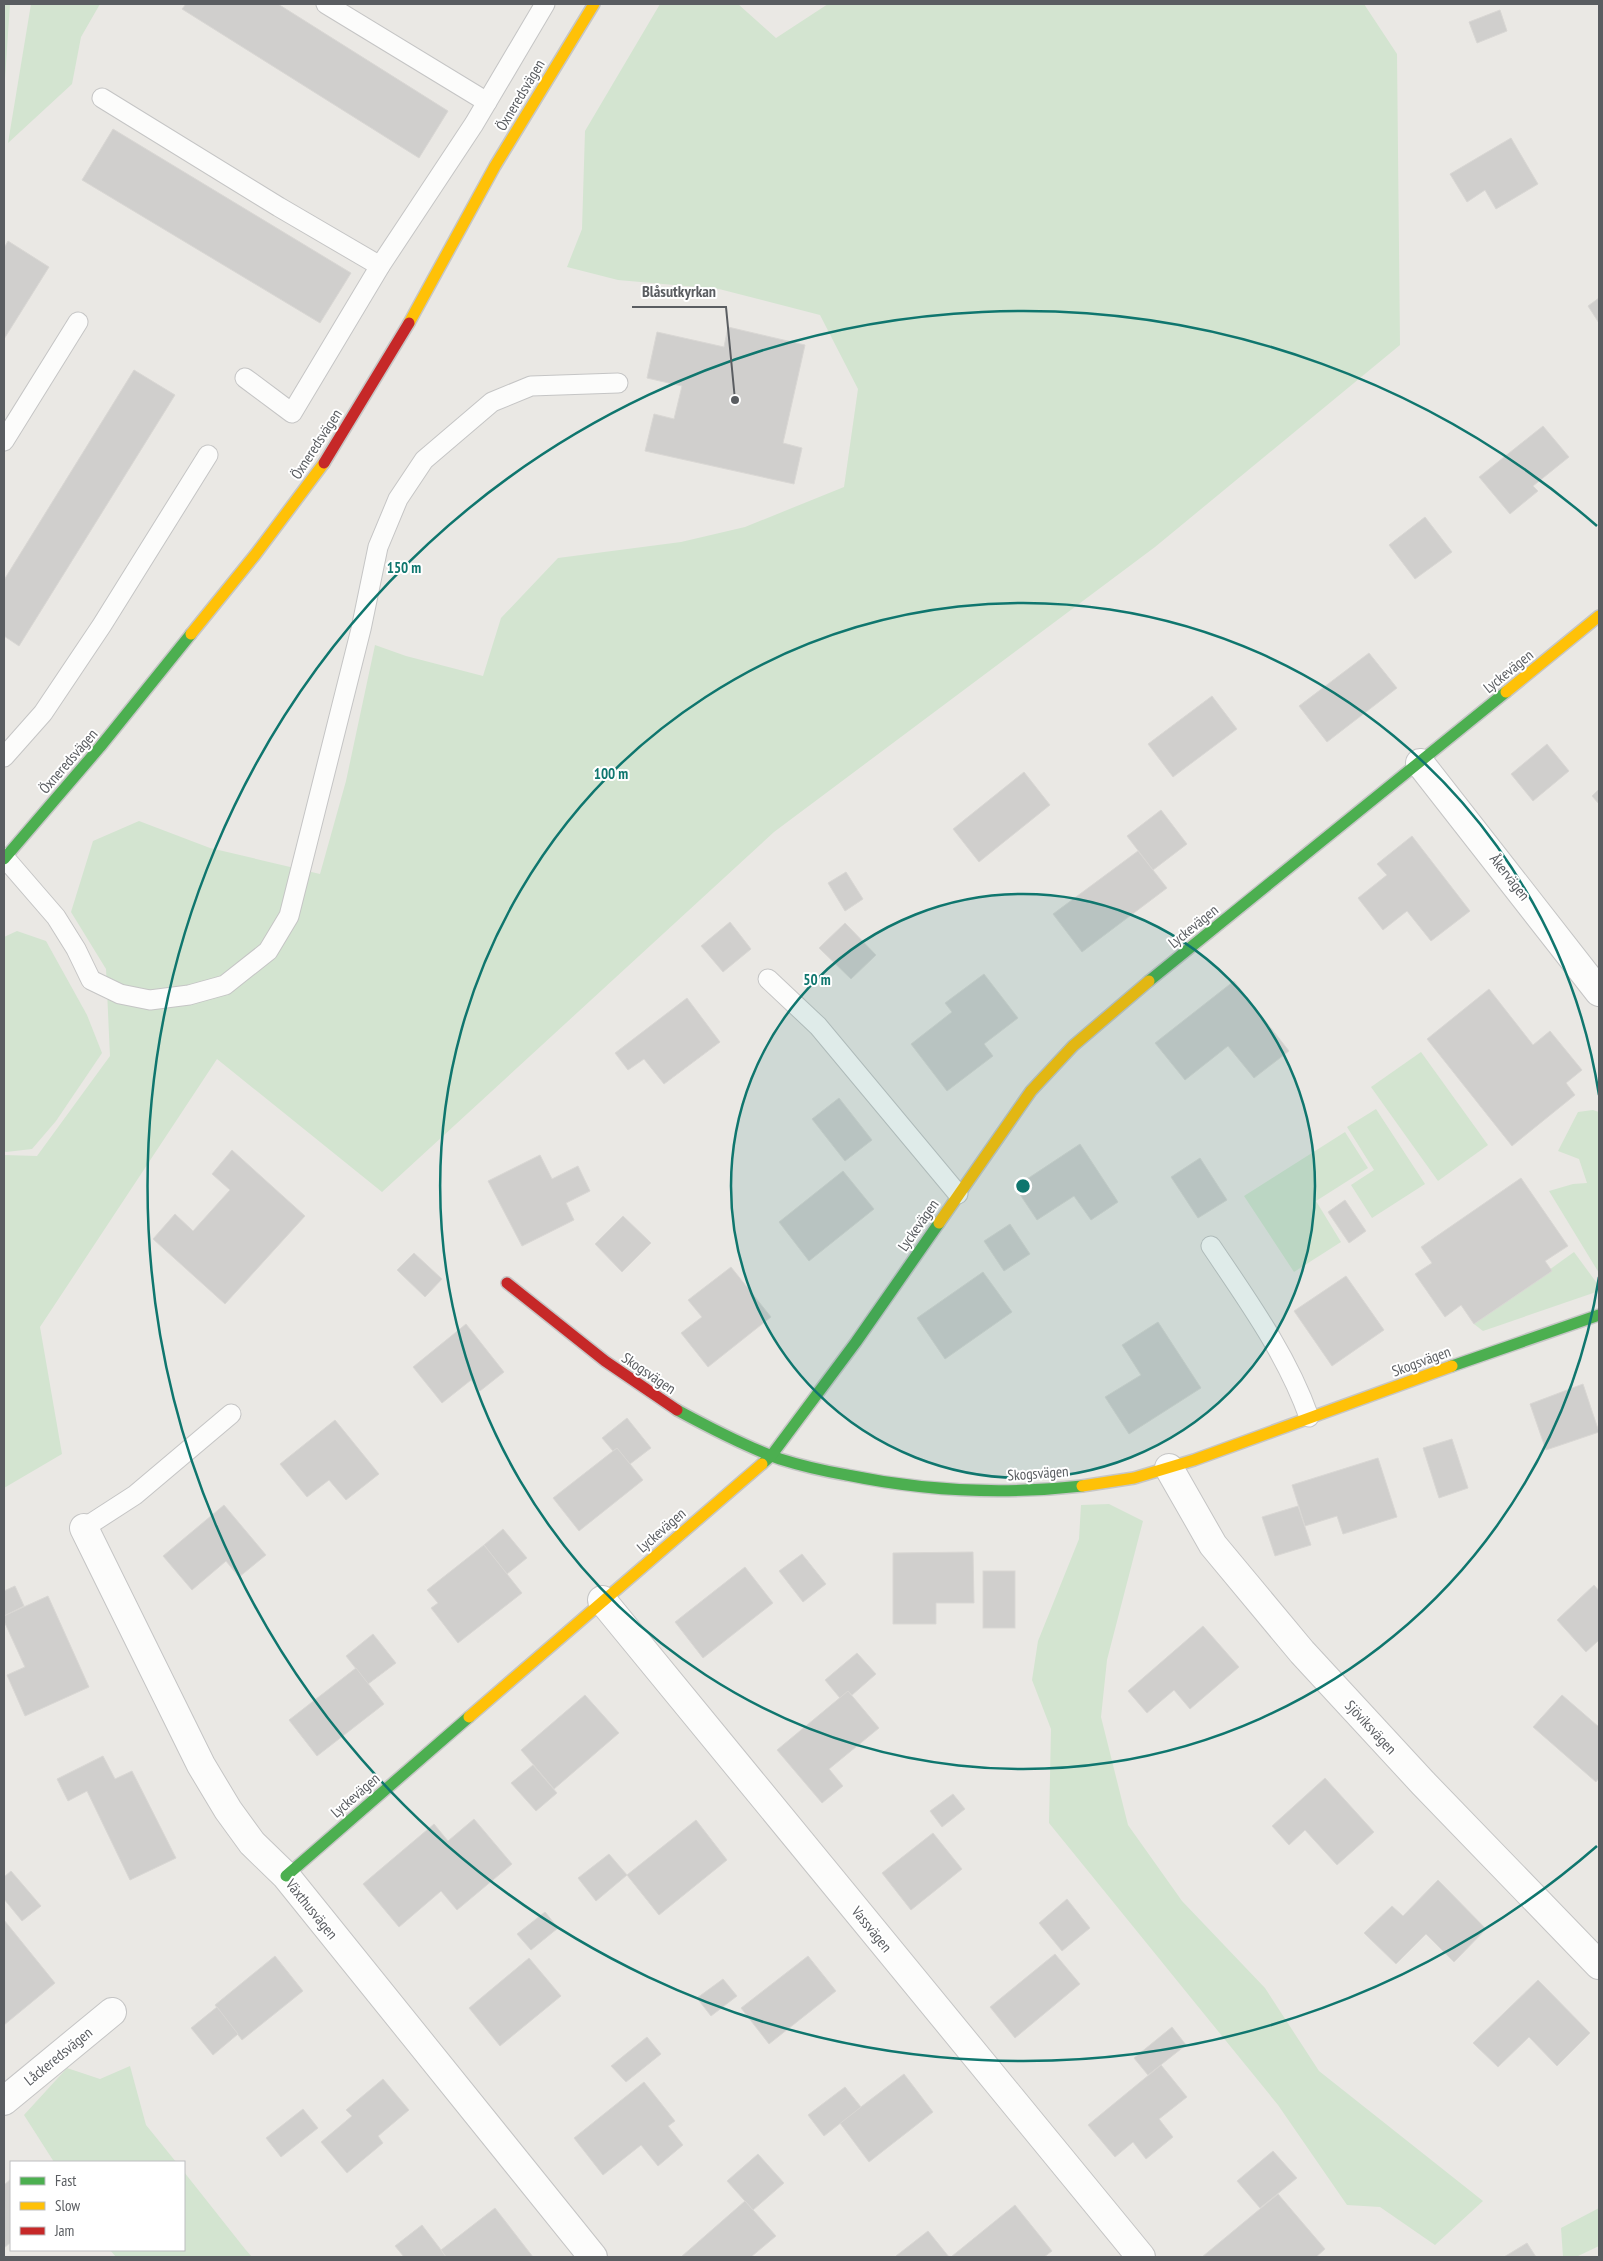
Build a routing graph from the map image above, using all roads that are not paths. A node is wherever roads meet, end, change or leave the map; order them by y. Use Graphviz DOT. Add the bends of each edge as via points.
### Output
graph roads {
  1 [pos="326,4"];
  2 [pos="545,4"];
  3 [pos="594,4"];
  4 [pos="102,98"];
  5 [pos="487,102"];
  6 [pos="380,266"];
  7 [pos="78,322"];
  8 [pos="245,378"];
  9 [pos="618,383"];
  10 [pos="4,441"];
  11 [pos="208,455"];
  12 [pos="1599,616"];
  13 [pos="4,757"];
  14 [pos="1420,763"];
  15 [pos="4,858"];
  16 [pos="768,979"];
  17 [pos="1599,992"];
  18 [pos="958,1194"];
  19 [pos="1211,1246"];
  20 [pos="506,1283"];
  21 [pos="1599,1315"];
  22 [pos="232,1414"];
  23 [pos="1309,1417"];
  24 [pos="771,1456"];
  25 [pos="1169,1468"];
  26 [pos="84,1528"];
  27 [pos="602,1600"];
  28 [pos="286,1876"];
  29 [pos="1599,1965"];
  30 [pos="112,2012"];
  31 [pos="4,2101"];
  32 [pos="593,2257"];
  33 [pos="1141,2257"];
  1 -- 5 [label="lane"];
  2 -- 5 [label="lane"];
  3 -- 15 [label="street, Öxneredsvägen" via="495,166 400,339 319,470 100,748"];
  4 -- 6 [label="lane"];
  5 -- 6 [label="lane"];
  6 -- 8 [label="lane" via="292,413"];
  7 -- 10 [label="lane"];
  9 -- 15 [label="lane" via="531,386 492,402 424,460 398,499 378,547 290,916 268,951 225,985 189,995 150,1000 120,994 91,980 56,917"];
  11 -- 13 [label="lane" via="92,641 43,713"];
  12 -- 14 [label="street, Lyckevägen"];
  14 -- 17 [label="street, Åkervägen"];
  14 -- 18 [label="street, Lyckevägen" via="1073,1046 1031,1091"];
  16 -- 18 [label="lane" via="818,1026"];
  18 -- 24 [label="street, Lyckevägen" via="856,1342"];
  19 -- 23 [label="lane" via="1263,1322 1299,1389"];
  20 -- 24 [label="street, Skogsvägen" via="588,1349 668,1404"];
  21 -- 23 [label="street, Skogsvägen"];
  22 -- 26 [label="lane" via="135,1495"];
  23 -- 25 [label="street, Skogsvägen"];
  24 -- 25 [label="street, Skogsvägen" via="878,1481 984,1491 1112,1482"];
  24 -- 27 [label="street, Lyckevägen"];
  25 -- 29 [label="street, Sjöviksvägen" via="1213,1545 1302,1652"];
  26 -- 28 [label="street, Växthusvägen" via="201,1765 252,1843"];
  27 -- 28 [label="street, Lyckevägen"];
  27 -- 33 [label="street, Vassvägen"];
  28 -- 32 [label="street, Växthusvägen"];
  30 -- 31 [label="street, Låckeredsvägen"];
}
